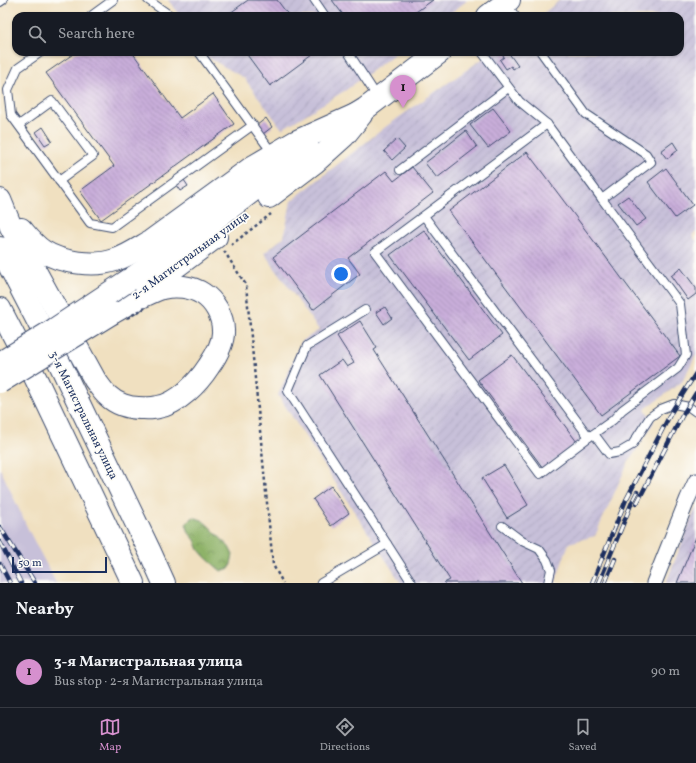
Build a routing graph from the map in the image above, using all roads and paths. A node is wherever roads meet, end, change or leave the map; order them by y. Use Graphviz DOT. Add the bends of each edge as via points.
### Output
graph roads {
  1 [pos="3,0"];
  2 [pos="113,0"];
  3 [pos="148,0"];
  4 [pos="314,0"];
  5 [pos="0,2"];
  6 [pos="510,6"];
  7 [pos="96,12"];
  8 [pos="165,12"];
  9 [pos="322,12"];
  10 [pos="497,12"];
  11 [pos="35,56"];
  12 [pos="202,56"];
  13 [pos="349,56"];
  14 [pos="435,56"];
  15 [pos="485,56"];
  16 [pos="544,56"];
  17 [pos="508,88"];
  18 [pos="368,107"];
  19 [pos="547,124"];
  20 [pos="19,125"];
  21 [pos="253,125"];
  22 [pos="274,154"];
  23 [pos="400,170"];
  24 [pos="59,181"];
  25 [pos="0,199"];
  26 [pos="602,199"];
  27 [pos="272,214"];
  28 [pos="424,216"];
  29 [pos="230,246"];
  30 [pos="0,248"];
  31 [pos="218,254"];
  32 [pos="135,291"];
  33 [pos="0,309"];
  34 [pos="365,310"];
  35 [pos="0,363"];
  36 [pos="0,382"];
  37 [pos="696,412"];
  38 [pos="592,436"];
  39 [pos="696,481"];
  40 [pos="502,526"];
  41 [pos="387,544"];
  42 [pos="150,552"];
  43 [pos="130,578"];
  44 [pos="164,583"];
  45 [pos="172,583"];
  46 [pos="283,583"];
  47 [pos="321,583"];
  48 [pos="412,583"];
  49 [pos="548,583"];
  50 [pos="654,583"];
  1 -- 5 [label="lane"];
  2 -- 7 [label="lane"];
  3 -- 8 [label="lane"];
  4 -- 9 [label="lane"];
  6 -- 10 [label="street"];
  11 -- 20 [label="lane" via="18,68 8,90 11,115"];
  12 -- 21 [label="lane"];
  13 -- 18 [label="lane"];
  14 -- 18 [label="street, 2-я Магистральная улица"];
  15 -- 17 [label="lane"];
  16 -- 26 [label="lane" via="586,114 646,154 651,162"];
  17 -- 19 [label="lane" via="519,101"];
  17 -- 23 [label="lane"];
  18 -- 22 [label="street"];
  18 -- 32 [label="street, 2-я Магистральная улица" via="325,134 185,242"];
  19 -- 26 [label="lane"];
  19 -- 28 [label="lane"];
  20 -- 24 [label="lane"];
  20 -- 24 [label="lane" via="52,101 93,156"];
  21 -- 22 [label="lane"];
  21 -- 24 [label="lane" via="112,227 90,224"];
  22 -- 25 [label="street" via="151,241 133,252 102,263 77,262 43,251 30,240"];
  25 -- 32 [label="street" via="11,227 102,390 125,406 157,408 179,398 203,375 222,342 222,320 208,297 186,287"];
  26 -- 38 [label="lane" via="680,304 686,354 678,368"];
  27 -- 29 [label="path"];
  28 -- 38 [label="lane"];
  28 -- 38 [label="lane" via="375,252 540,474"];
  30 -- 42 [label="street, 3-я Магистральная улица" via="61,366"];
  31 -- 46 [label="path" via="224,250 246,285 273,565"];
  32 -- 35 [label="street, 2-я Магистральная улица, bridge" via="55,329"];
  32 -- 36 [label="street, bridge" via="112,313"];
  33 -- 43 [label="street"];
  34 -- 41 [label="lane" via="307,346 288,391"];
  37 -- 38 [label="lane" via="689,407 674,404 661,409 650,417 632,445 620,452 609,454"];
  39 -- 50 [label="street"];
  40 -- 49 [label="lane" via="522,541 539,549 551,570"];
  41 -- 47 [label="lane"];
  41 -- 48 [label="lane"];
  42 -- 44 [label="street, 3-я Магистральная улица"];
  42 -- 45 [label="street"];
}
